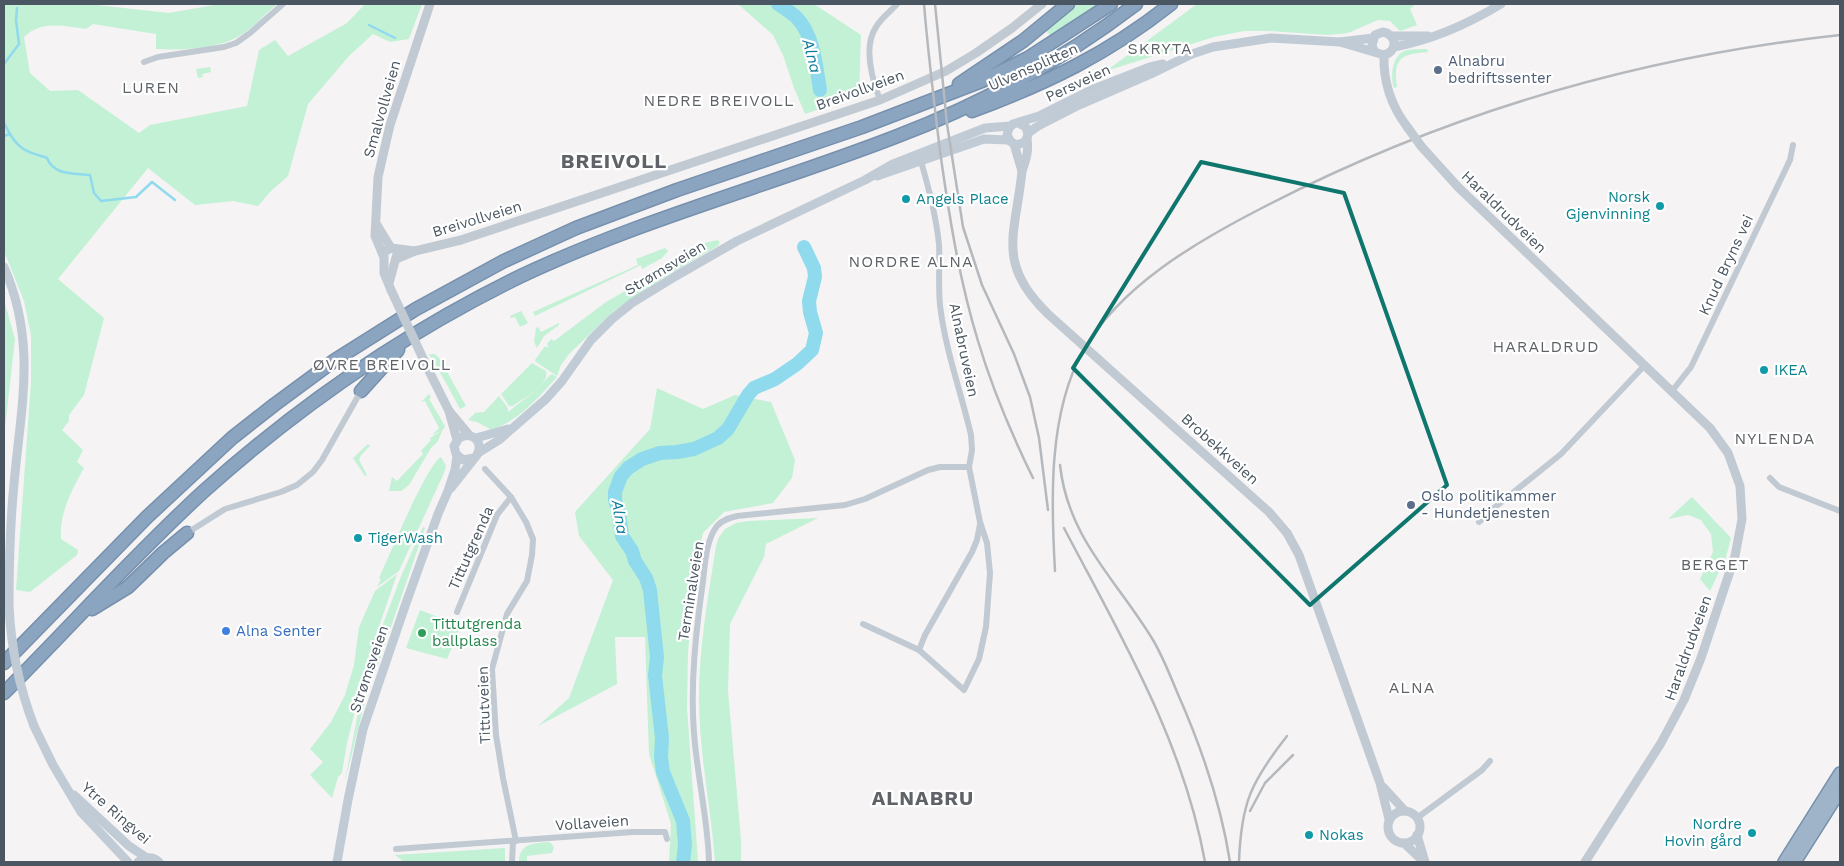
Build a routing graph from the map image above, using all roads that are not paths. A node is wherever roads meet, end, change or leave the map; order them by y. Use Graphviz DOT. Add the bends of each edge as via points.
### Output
graph roads {
  1 [pos="283,4"];
  2 [pos="430,4"];
  3 [pos="897,4"];
  4 [pos="1042,4"];
  5 [pos="1068,4"];
  6 [pos="1111,4"];
  7 [pos="1136,4"];
  8 [pos="1171,4"];
  9 [pos="1501,4"];
  10 [pos="1391,36"];
  11 [pos="1431,37"];
  12 [pos="1373,38"];
  13 [pos="1340,42"];
  14 [pos="1394,47"];
  15 [pos="1374,51"];
  16 [pos="1384,55"];
  17 [pos="1178,60"];
  18 [pos="144,62"];
  19 [pos="945,94"];
  20 [pos="880,100"];
  21 [pos="1014,124"];
  22 [pos="897,136"];
  23 [pos="1027,136"];
  24 [pos="1011,142"];
  25 [pos="1793,145"];
  26 [pos="919,157"];
  27 [pos="1022,171"];
  28 [pos="390,255"];
  29 [pos="4,266"];
  30 [pos="411,337"];
  31 [pos="1645,365"];
  32 [pos="361,391"];
  33 [pos="1672,391"];
  34 [pos="449,411"];
  35 [pos="513,427"];
  36 [pos="472,436"];
  37 [pos="457,440"];
  38 [pos="457,456"];
  39 [pos="476,456"];
  40 [pos="969,467"];
  41 [pos="485,469"];
  42 [pos="1770,478"];
  43 [pos="448,491"];
  44 [pos="511,496"];
  45 [pos="1840,511"];
  46 [pos="980,522"];
  47 [pos="1479,522"];
  48 [pos="187,533"];
  49 [pos="457,612"];
  50 [pos="80,614"];
  51 [pos="863,624"];
  52 [pos="919,650"];
  53 [pos="4,663"];
  54 [pos="4,693"];
  55 [pos="1490,761"];
  56 [pos="1840,773"];
  57 [pos="1380,783"];
  58 [pos="67,788"];
  59 [pos="1840,791"];
  60 [pos="1405,810"];
  61 [pos="1417,818"];
  62 [pos="1389,819"];
  63 [pos="1417,835"];
  64 [pos="667,839"];
  65 [pos="515,842"];
  66 [pos="1404,843"];
  67 [pos="396,849"];
  68 [pos="147,858"];
  69 [pos="128,862"];
  70 [pos="138,862"];
  71 [pos="159,862"];
  72 [pos="337,862"];
  73 [pos="512,862"];
  74 [pos="709,862"];
  75 [pos="1425,862"];
  76 [pos="1586,862"];
  77 [pos="1784,862"];
  78 [pos="1795,862"];
  1 -- 18 [label="street" via="236,43"];
  2 -- 28 [label="street, Smalvollveien" via="385,142 378,177 377,224"];
  3 -- 20 [label="street" via="877,25 870,39 874,80"];
  4 -- 20 [label="street, Breivollveien" via="1012,28 946,71"];
  5 -- 19 [label="highway, Ulvensplitten" via="1023,41"];
  6 -- 19 [label="highway" via="1028,58 982,81"];
  7 -- 22 [label="highway" via="1029,73"];
  8 -- 22 [label="highway, Ulvensplitten" via="1108,48 1049,81"];
  9 -- 11 [label="main road" via="1459,27"];
  10 -- 11 [label="main road"];
  10 -- 12 [label="main road" via="1383,32"];
  10 -- 14 [label="main road"];
  11 -- 14 [label="main road"];
  12 -- 13 [label="main road, Persveien"];
  12 -- 15 [label="main road"];
  13 -- 15 [label="main road, Persveien"];
  13 -- 17 [label="main road, Persveien" via="1271,38 1213,47"];
  14 -- 16 [label="main road"];
  15 -- 16 [label="main road"];
  16 -- 31 [label="street, Haraldrudveien, bridge" via="1389,96 1421,146 1458,187"];
  17 -- 21 [label="main road, Persveien" via="1106,84 1039,116"];
  17 -- 23 [label="main road, Persveien" via="1079,105 1038,126"];
  19 -- 53 [label="highway" via="862,127 576,228 479,274 393,323 316,374 220,448 147,517"];
  20 -- 28 [label="street, Breivollveien" via="492,230"];
  21 -- 23 [label="main road" via="1026,127"];
  21 -- 24 [label="main road" via="1007,132"];
  21 -- 26 [label="main road, Strømsveien" via="985,128"];
  22 -- 30 [label="highway" via="611,237 521,277"];
  23 -- 24 [label="main road" via="1022,144"];
  23 -- 27 [label="street, Brobekkveien"];
  24 -- 26 [label="main road, Strømsveien" via="984,139"];
  24 -- 27 [label="street, Brobekkveien"];
  25 -- 33 [label="street, Knud Bryns vei" via="1790,160 1707,334 1691,366"];
  26 -- 35 [label="main road, Strømsveien" via="893,164 737,242 632,303 602,329 554,390"];
  26 -- 40 [label="street, Alnabruveien" via="938,235 943,324 971,435"];
  27 -- 57 [label="street, Brobekkveien" via="1012,243 1016,266 1025,288 1048,314 1283,528 1299,555"];
  28 -- 34 [label="street, Smalvollveien, bridge" via="384,274"];
  29 -- 58 [label="main road, Ytre Ringvei, bridge" via="18,309 25,360 11,512 10,606 15,662 34,726"];
  30 -- 32 [label="highway"];
  30 -- 50 [label="highway" via="342,381 244,457 201,494"];
  31 -- 33 [label="street, Haraldrudveien"];
  31 -- 47 [label="street" via="1561,454"];
  32 -- 48 [label="street" via="312,472 281,492 225,510"];
  33 -- 76 [label="street, Haraldrudveien" via="1710,428 1728,453 1740,486 1741,532 1702,658 1684,700"];
  34 -- 36 [label="street, Smalvollveien"];
  34 -- 37 [label="street, Smalvollveien"];
  35 -- 36 [label="main road, Strømsveien"];
  35 -- 39 [label="main road, Strømsveien"];
  36 -- 37 [label="main road" via="464,435"];
  36 -- 39 [label="main road" via="479,444"];
  37 -- 38 [label="main road" via="454,450"];
  38 -- 39 [label="main road" via="467,460"];
  38 -- 43 [label="main road, Strømsveien"];
  39 -- 43 [label="main road, Strømsveien"];
  40 -- 46 [label="street, Alnabruveien"];
  40 -- 74 [label="street, Terminalveien" via="928,470 845,505 737,516 724,520 716,528 706,555 693,697 694,740"];
  41 -- 44 [label="street, Tittutveien"];
  42 -- 45 [label="street" via="1779,487"];
  43 -- 72 [label="main road, Strømsveien" via="363,729"];
  44 -- 49 [label="street, Tittutgrenda" via="497,516"];
  44 -- 65 [label="street, Tittutveien" via="533,539 527,581 507,614 492,669 496,735"];
  46 -- 52 [label="street, Alnabruveien" via="972,552"];
  46 -- 52 [label="street, Alnabruveien" via="987,543 990,572 986,627 979,659 964,690"];
  48 -- 50 [label="highway" via="128,588"];
  50 -- 54 [label="highway"];
  51 -- 52 [label="street, Alnabruveien"];
  55 -- 61 [label="street"];
  56 -- 77 [label="highway"];
  57 -- 60 [label="street, Brobekkveien"];
  57 -- 62 [label="street, Brobekkveien"];
  58 -- 68 [label="main road, Ytre Ringvei" via="129,846"];
  58 -- 69 [label="main road, Ytre Ringvei" via="80,812"];
  59 -- 78 [label="highway"];
  60 -- 61 [label="street"];
  60 -- 62 [label="street"];
  61 -- 63 [label="street" via="1420,826"];
  62 -- 66 [label="street" via="1390,835"];
  63 -- 66 [label="street"];
  63 -- 75 [label="street"];
  64 -- 65 [label="street, Vollaveien" via="665,832 633,832"];
  65 -- 67 [label="street, Vollaveien"];
  65 -- 73 [label="street"];
  66 -- 75 [label="street"];
  68 -- 70 [label="main road"];
  68 -- 71 [label="main road, Ytre Ringvei"];
}
